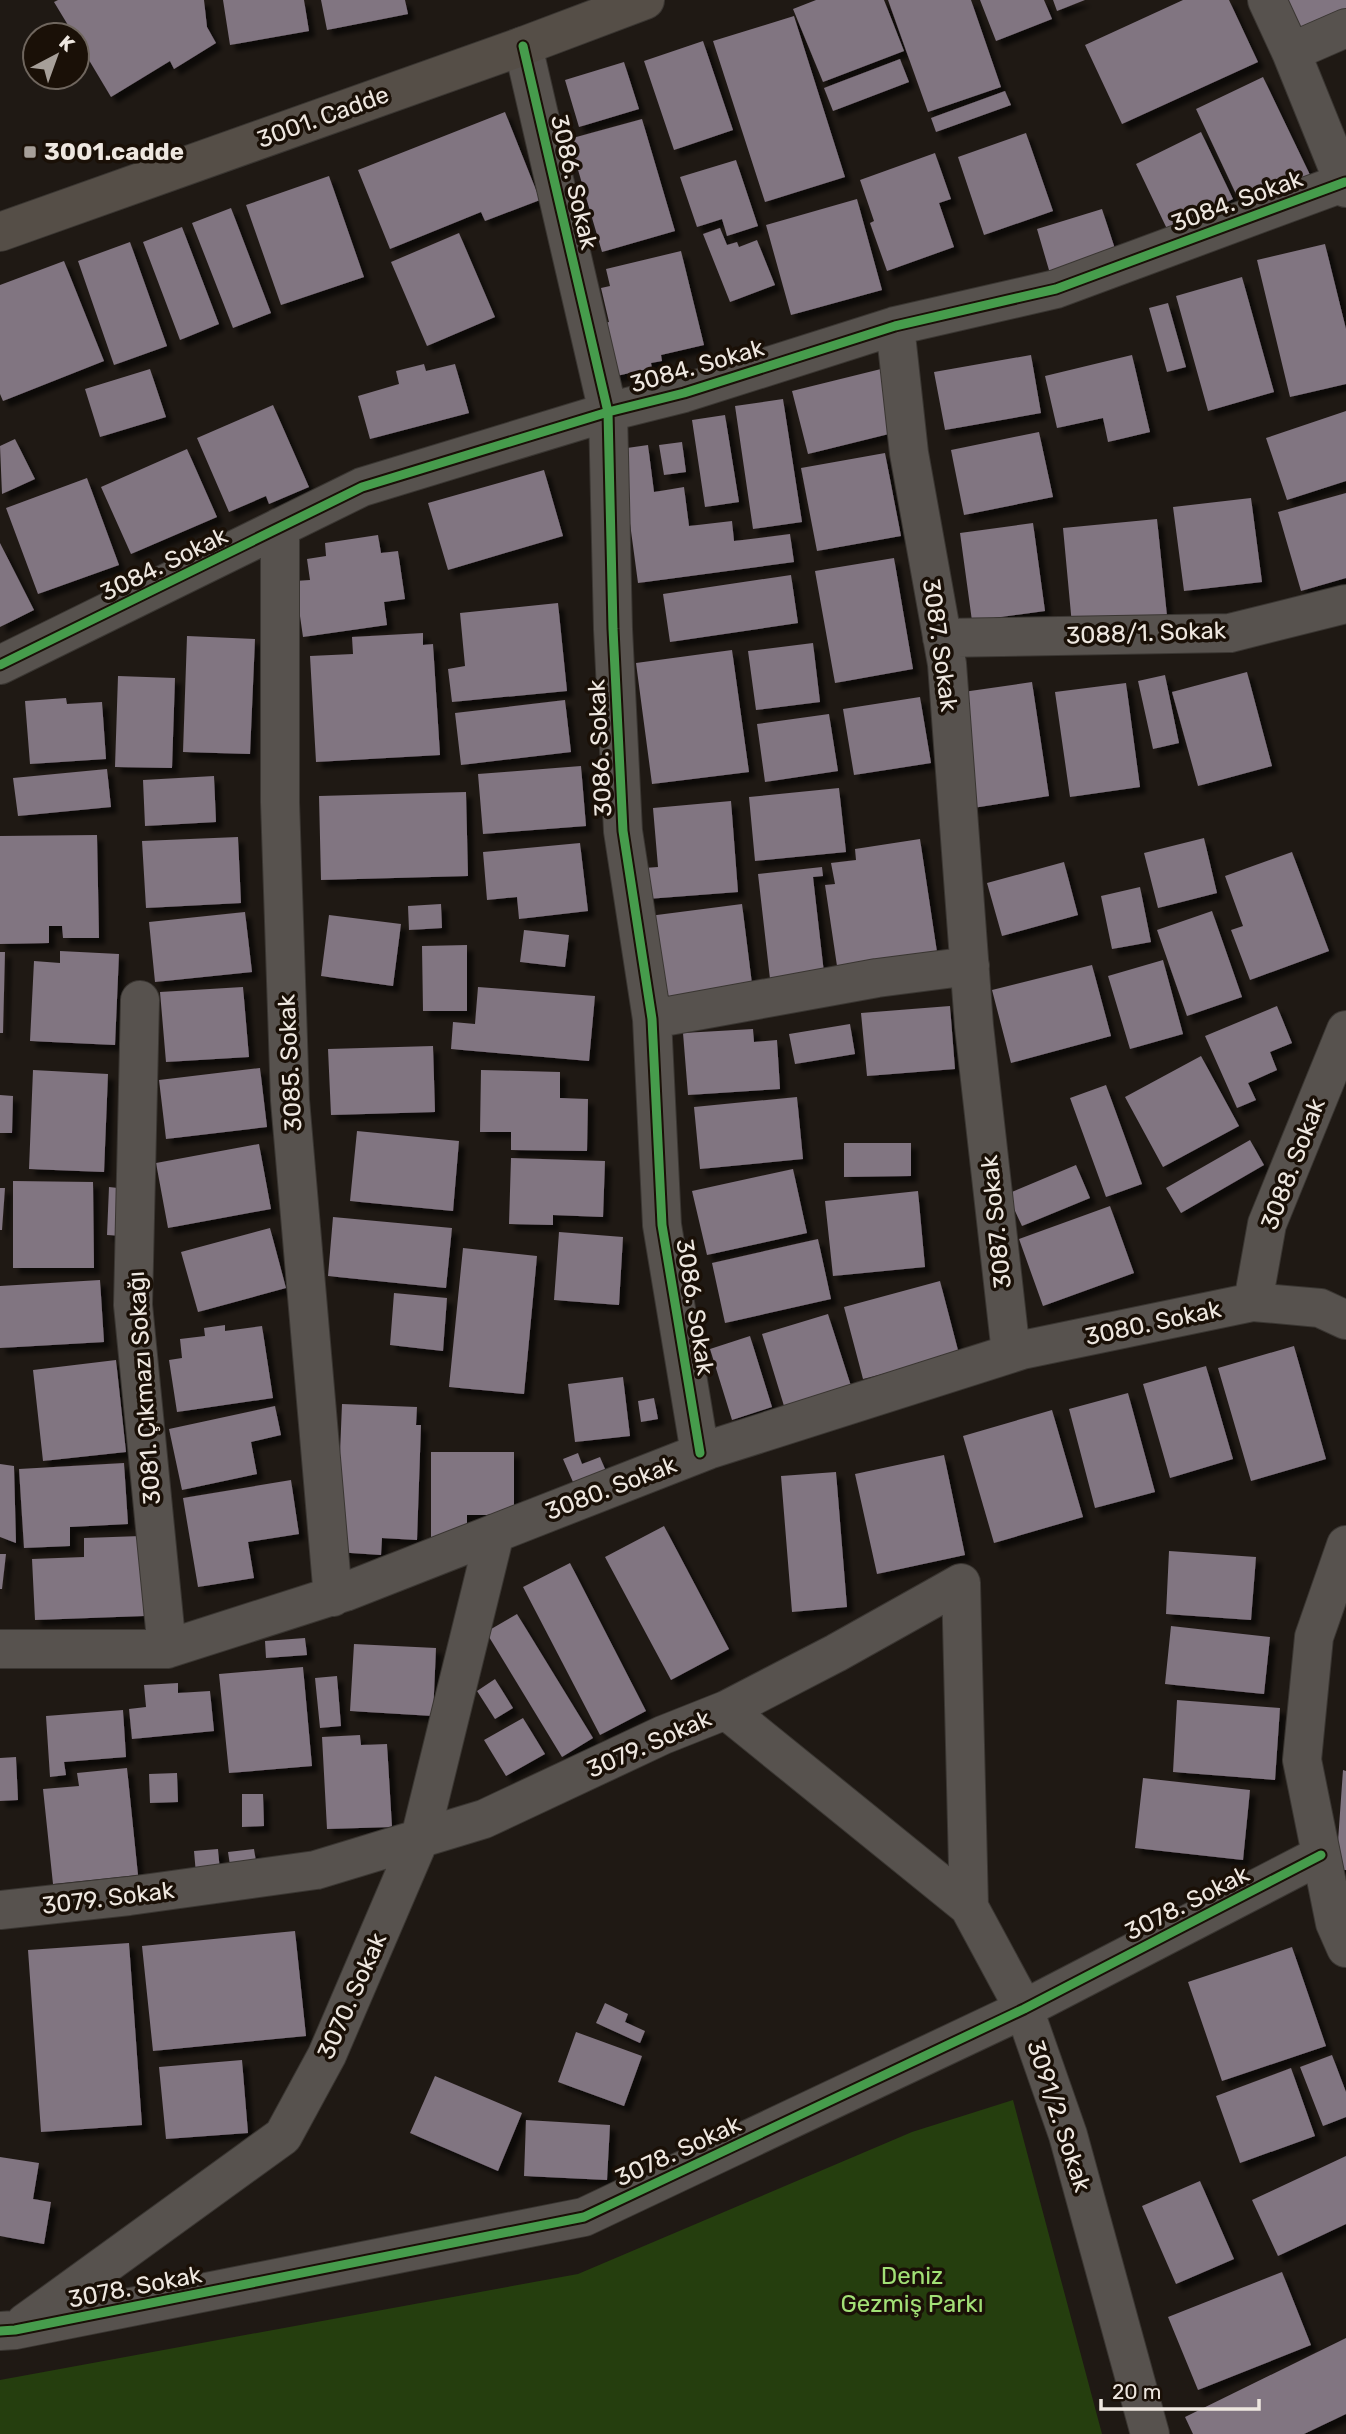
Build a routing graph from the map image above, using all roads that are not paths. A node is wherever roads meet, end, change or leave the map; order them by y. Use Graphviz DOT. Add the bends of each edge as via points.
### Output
graph roads {
  1 [pos="1267,0"];
  2 [pos="629,3"];
  3 [pos="1346,28"];
  4 [pos="523,46"];
  5 [pos="1291,52"];
  6 [pos="1345,185"];
  7 [pos="0,232"];
  8 [pos="895,326"];
  9 [pos="608,412"];
  10 [pos="280,527"];
  11 [pos="1346,604"];
  12 [pos="942,638"];
  13 [pos="0,665"];
  14 [pos="970,966"];
  15 [pos="139,1000"];
  16 [pos="652,1019"];
  17 [pos="1346,1030"];
  18 [pos="1252,1302"];
  19 [pos="1346,1320"];
  20 [pos="1011,1353"];
  21 [pos="700,1453"];
  22 [pos="495,1533"];
  23 [pos="1346,1545"];
  24 [pos="333,1597"];
  25 [pos="0,1648"];
  26 [pos="167,1649"];
  27 [pos="726,1710"];
  28 [pos="420,1838"];
  29 [pos="1321,1855"];
  30 [pos="969,1907"];
  31 [pos="0,1910"];
  32 [pos="1342,1934"];
  33 [pos="1024,2009"];
  34 [pos="8,2331"];
  35 [pos="1150,2434"];
  1 -- 5 [label="street"];
  2 -- 4 [label="street, 3001. Cadde"];
  3 -- 5 [label="street"];
  4 -- 7 [label="street, 3001. Cadde"];
  4 -- 9 [label="street, 3086. Sokak"];
  5 -- 6 [label="street"];
  6 -- 8 [label="street, 3084. Sokak" via="1056,289"];
  8 -- 9 [label="street, 3084. Sokak" via="684,393"];
  8 -- 12 [label="street, 3087. Sokak" via="909,453"];
  9 -- 10 [label="street, 3084. Sokak" via="362,487"];
  9 -- 16 [label="street, 3086. Sokak" via="623,831"];
  10 -- 13 [label="street, 3084. Sokak"];
  10 -- 24 [label="street, 3085. Sokak" via="280,802 290,1100"];
  11 -- 12 [label="street, 3088/1. Sokak" via="1230,633"];
  12 -- 14 [label="street, 3087. Sokak"];
  14 -- 16 [label="street"];
  14 -- 20 [label="street, 3087. Sokak"];
  15 -- 26 [label="street, 3081. Çıkmazı Sokağı" via="133,1305"];
  16 -- 21 [label="street, 3086. Sokak" via="662,1225"];
  17 -- 18 [label="street, 3088. Sokak" via="1267,1224"];
  18 -- 19 [label="street, 3080. Sokak" via="1320,1308"];
  18 -- 20 [label="street, 3080. Sokak"];
  20 -- 21 [label="street, 3080. Sokak"];
  21 -- 22 [label="street, 3080. Sokak"];
  22 -- 24 [label="street, 3080. Sokak"];
  22 -- 28 [label="street, 3070. Sokak"];
  23 -- 29 [label="street" via="1314,1637 1302,1760"];
  24 -- 26 [label="street, 3080. Sokak"];
  25 -- 26 [label="street, 3080. Sokak"];
  27 -- 28 [label="street, 3079. Sokak" via="484,1819"];
  27 -- 30 [label="street, 3091/2. Sokak"];
  27 -- 30 [label="street, 3079. Sokak" via="961,1583"];
  28 -- 31 [label="street, 3079. Sokak" via="317,1870"];
  28 -- 34 [label="street, 3070. Sokak" via="327,2055 283,2136"];
  29 -- 32 [label="street"];
  29 -- 33 [label="street, 3078. Sokak"];
  30 -- 33 [label="street, 3091/2. Sokak"];
  33 -- 34 [label="street, 3078. Sokak" via="584,2217"];
  33 -- 35 [label="street, 3091/2. Sokak" via="1068,2135"];
}
